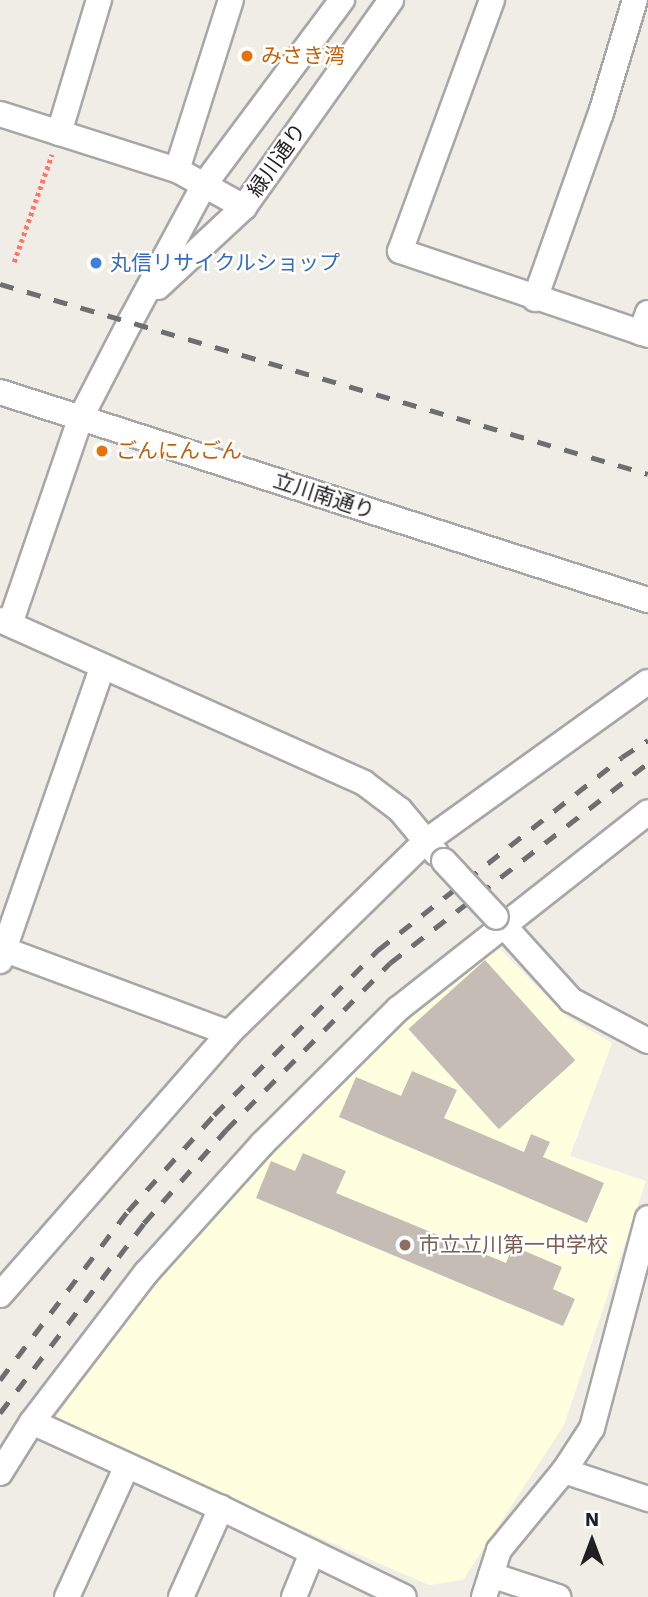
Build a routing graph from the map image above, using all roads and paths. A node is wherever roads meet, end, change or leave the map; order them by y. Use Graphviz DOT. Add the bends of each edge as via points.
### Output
graph roads {
  1 [pos="231,0"];
  2 [pos="342,0"];
  3 [pos="391,0"];
  4 [pos="492,0"];
  5 [pos="635,0"];
  6 [pos="92,2"];
  7 [pos="0,114"];
  8 [pos="59,133"];
  9 [pos="177,170"];
  10 [pos="204,185"];
  11 [pos="244,207"];
  12 [pos="14,262"];
  13 [pos="535,299"];
  14 [pos="142,302"];
  15 [pos="646,327"];
  16 [pos="0,392"];
  17 [pos="81,417"];
  18 [pos="648,600"];
  19 [pos="5,622"];
  20 [pos="103,666"];
  21 [pos="648,682"];
  22 [pos="648,812"];
  23 [pos="425,842"];
  24 [pos="500,922"];
  25 [pos="1,953"];
  26 [pos="229,1033"];
  27 [pos="648,1041"];
  28 [pos="648,1218"];
  29 [pos="1,1291"];
  30 [pos="32,1422"];
  31 [pos="127,1466"];
  32 [pos="564,1471"];
  33 [pos="0,1473"];
  34 [pos="648,1499"];
  35 [pos="220,1508"];
  36 [pos="312,1553"];
  37 [pos="487,1586"];
  38 [pos="67,1597"];
  39 [pos="181,1597"];
  40 [pos="294,1597"];
  41 [pos="404,1597"];
  42 [pos="558,1597"];
  1 -- 9 [label="street"];
  2 -- 10 [label="street, 緑川通り"];
  3 -- 11 [label="street, 緑川通り"];
  4 -- 13 [label="street" via="400,251"];
  5 -- 13 [label="street" via="601,113"];
  6 -- 8 [label="street"];
  7 -- 8 [label="street"];
  8 -- 9 [label="street"];
  8 -- 12 [label="path"];
  9 -- 10 [label="street"];
  10 -- 11 [label="street"];
  10 -- 14 [label="street, 緑川通り"];
  11 -- 14 [label="street, 緑川通り"];
  13 -- 15 [label="street"];
  14 -- 17 [label="street, 緑川通り"];
  16 -- 17 [label="street, 立川南通り"];
  17 -- 18 [label="street, 立川南通り"];
  17 -- 19 [label="street, 緑川通り"];
  19 -- 20 [label="street"];
  20 -- 23 [label="street" via="364,783 400,810"];
  20 -- 25 [label="street"];
  21 -- 23 [label="street"];
  22 -- 24 [label="street"];
  23 -- 24 [label="street, bridge"];
  23 -- 26 [label="street"];
  24 -- 27 [label="street" via="571,1000"];
  24 -- 30 [label="street" via="398,1009 262,1144 146,1273"];
  25 -- 26 [label="street"];
  26 -- 29 [label="street"];
  28 -- 32 [label="street" via="592,1428"];
  30 -- 31 [label="street"];
  30 -- 33 [label="street"];
  31 -- 35 [label="street"];
  31 -- 38 [label="street"];
  32 -- 34 [label="street"];
  32 -- 37 [label="street" via="499,1550"];
  35 -- 36 [label="street"];
  35 -- 39 [label="street"];
  36 -- 40 [label="street"];
  36 -- 41 [label="street"];
  37 -- 42 [label="street"];
}
